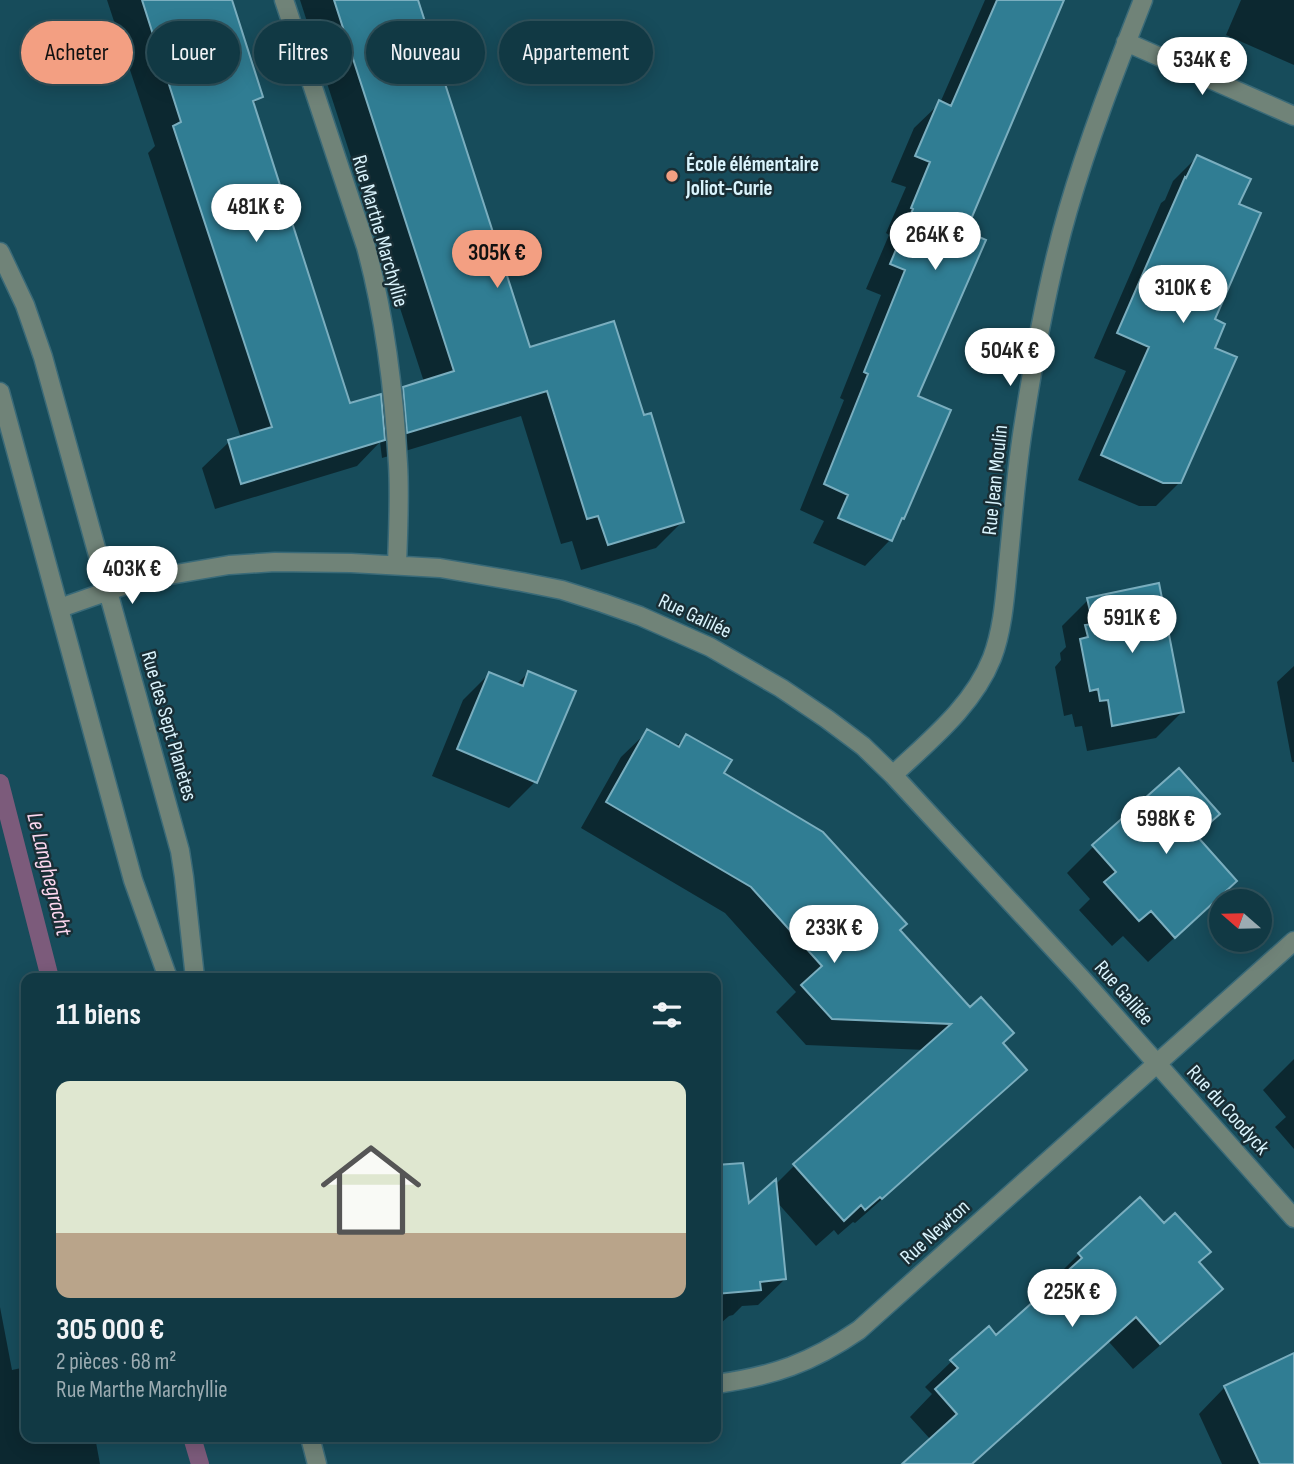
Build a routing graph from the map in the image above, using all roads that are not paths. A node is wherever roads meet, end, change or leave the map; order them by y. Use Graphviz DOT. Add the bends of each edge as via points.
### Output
graph roads {
  1 [pos="284,0"];
  2 [pos="1143,0"];
  3 [pos="1126,42"];
  4 [pos="1294,116"];
  5 [pos="0,252"];
  6 [pos="0,392"];
  7 [pos="397,565"];
  8 [pos="108,592"];
  9 [pos="60,608"];
  10 [pos="893,775"];
  11 [pos="1294,941"];
  12 [pos="166,973"];
  13 [pos="194,973"];
  14 [pos="1157,1064"];
  15 [pos="1294,1218"];
  16 [pos="721,1383"];
  17 [pos="311,1442"];
  18 [pos="317,1464"];
  1 -- 7 [label="street, Rue Marthe Marchyllie" via="375,283 398,466"];
  2 -- 3 [label="street, Rue Jean Moulin"];
  3 -- 4 [label="street"];
  3 -- 10 [label="street, Rue Jean Moulin" via="1083,160 1044,308 1018,453 1000,632 981,681 967,702"];
  5 -- 8 [label="street, Rue des Sept Planètes" via="43,357"];
  6 -- 9 [label="street"];
  7 -- 8 [label="street, Rue Galilée" via="229,565 134,582"];
  7 -- 10 [label="street, Rue Galilée" via="562,590 678,632 781,688 863,746"];
  8 -- 9 [label="street, Rue Galilée"];
  8 -- 13 [label="street, Rue des Sept Planètes" via="180,851"];
  9 -- 12 [label="street" via="133,880"];
  10 -- 14 [label="street, Rue Galilée"];
  11 -- 14 [label="street, Rue Newton"];
  14 -- 15 [label="street, Rue du Coodyck"];
  14 -- 16 [label="street, Rue Newton" via="859,1330 790,1368"];
  17 -- 18 [label="street"];
}
